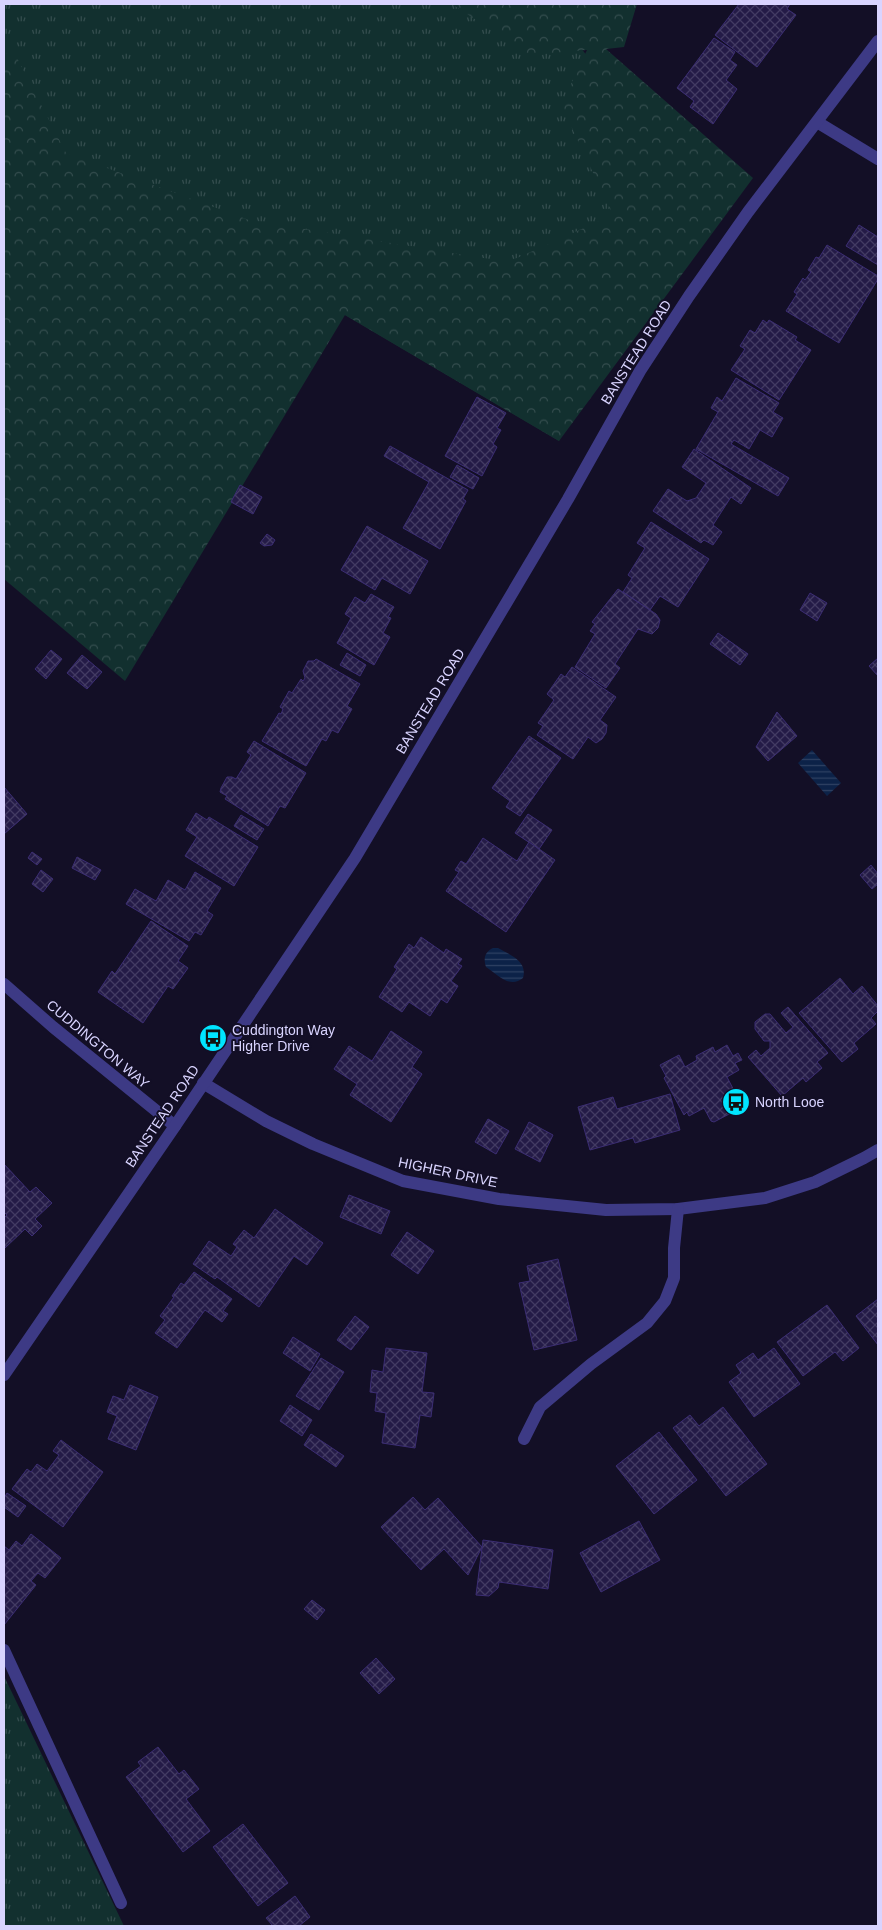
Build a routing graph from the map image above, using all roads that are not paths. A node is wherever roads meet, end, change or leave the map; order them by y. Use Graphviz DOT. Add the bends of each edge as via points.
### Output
graph roads {
  1 [pos="878,41"];
  2 [pos="817,122"];
  3 [pos="878,159"];
  4 [pos="4,984"];
  5 [pos="203,1083"];
  6 [pos="175,1126"];
  7 [pos="878,1150"];
  8 [pos="678,1209"];
  9 [pos="4,1375"];
  10 [pos="524,1438"];
  11 [pos="4,1650"];
  12 [pos="121,1903"];
  1 -- 2 [label="street, BANSTEAD ROAD"];
  2 -- 3 [label="street"];
  2 -- 5 [label="street, BANSTEAD ROAD" via="748,212 640,371 568,499 355,858"];
  4 -- 6 [label="street, CUDDINGTON WAY"];
  5 -- 6 [label="street, BANSTEAD ROAD"];
  5 -- 8 [label="street, HIGHER DRIVE" via="266,1121 313,1144 403,1180 499,1199 606,1210"];
  6 -- 9 [label="street, BANSTEAD ROAD"];
  7 -- 8 [label="street, HIGHER DRIVE" via="815,1182 764,1198"];
  8 -- 10 [label="street" via="674,1278 665,1301 647,1323 540,1407"];
  11 -- 12 [label="street"];
}
